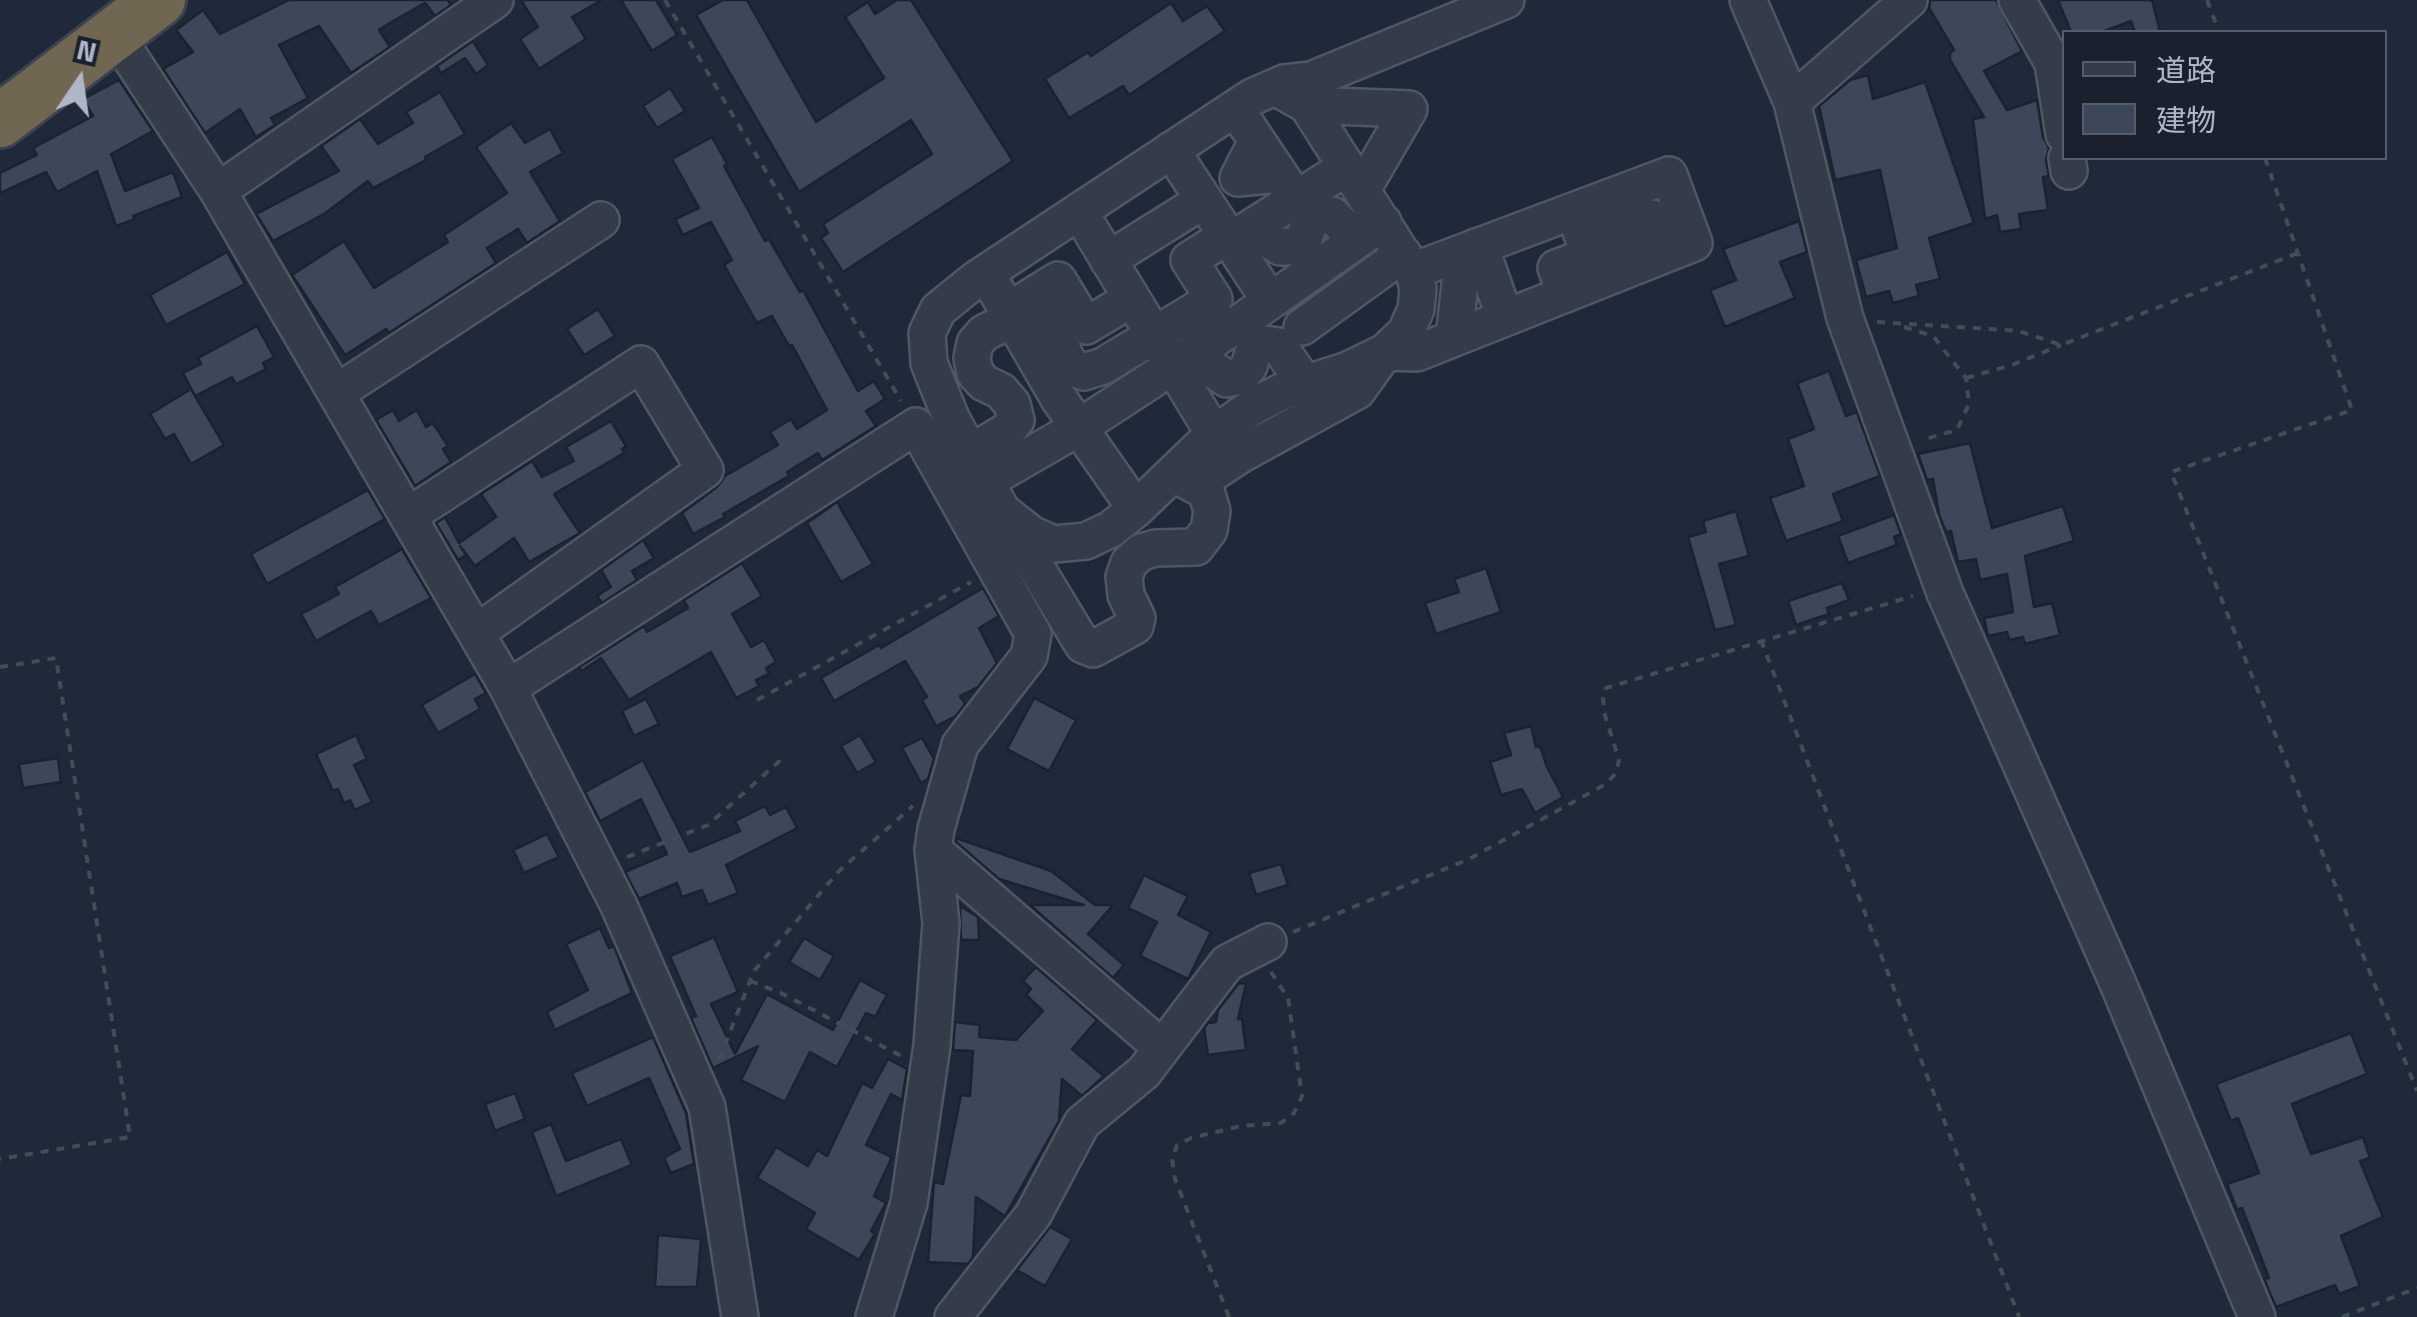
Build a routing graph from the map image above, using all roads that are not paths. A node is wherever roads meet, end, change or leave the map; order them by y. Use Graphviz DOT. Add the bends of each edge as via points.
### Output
graph roads {
  1 [pos="160,0"];
  2 [pos="495,0"];
  3 [pos="1506,0"];
  4 [pos="1748,0"];
  5 [pos="1908,0"];
  6 [pos="2017,0"];
  7 [pos="114,33"];
  8 [pos="1275,87"];
  9 [pos="1792,102"];
  10 [pos="1306,105"];
  11 [pos="1235,108"];
  12 [pos="2062,120"];
  13 [pos="0,121"];
  14 [pos="1172,150"];
  15 [pos="1354,178"];
  16 [pos="1287,186"];
  17 [pos="218,191"];
  18 [pos="1079,211"];
  19 [pos="601,220"];
  20 [pos="1627,223"];
  21 [pos="1227,224"];
  22 [pos="1370,231"];
  23 [pos="1478,246"];
  24 [pos="1108,260"];
  25 [pos="1408,262"];
  26 [pos="986,273"];
  27 [pos="1566,294"];
  28 [pos="1276,298"];
  29 [pos="1142,317"];
  30 [pos="1505,318"];
  31 [pos="1013,320"];
  32 [pos="1302,326"];
  33 [pos="1454,338"];
  34 [pos="1385,352"];
  35 [pos="1186,358"];
  36 [pos="1319,379"];
  37 [pos="336,394"];
  38 [pos="1078,428"];
  39 [pos="1214,434"];
  40 [pos="1185,479"];
  41 [pos="986,482"];
  42 [pos="1136,509"];
  43 [pos="408,516"];
  44 [pos="476,632"];
  45 [pos="508,688"];
  46 [pos="933,850"];
  47 [pos="1268,942"];
  48 [pos="1162,1048"];
  49 [pos="740,1317"];
  50 [pos="874,1317"];
  51 [pos="953,1317"];
  52 [pos="2257,1317"];
  1 -- 7 [label="highway"];
  2 -- 17 [label="street"];
  3 -- 8 [label="street" via="1311,80"];
  4 -- 9 [label="street"];
  5 -- 9 [label="street"];
  6 -- 12 [label="street" via="2054,64"];
  7 -- 13 [label="highway"];
  7 -- 17 [label="street"];
  8 -- 10 [label="street"];
  8 -- 11 [label="street"];
  9 -- 52 [label="street" via="1846,318 1944,587"];
  10 -- 15 [label="street"];
  10 -- 15 [label="street" via="1409,109"];
  11 -- 14 [label="street"];
  11 -- 16 [label="street"];
  14 -- 18 [label="street"];
  14 -- 21 [label="street"];
  15 -- 16 [label="street"];
  15 -- 22 [label="street"];
  16 -- 21 [label="street"];
  17 -- 37 [label="street"];
  18 -- 24 [label="street"];
  18 -- 26 [label="street"];
  19 -- 37 [label="street"];
  20 -- 23 [label="street"];
  20 -- 27 [label="street" via="1590,256 1556,268"];
  20 -- 27 [label="street" via="1694,243"];
  21 -- 22 [label="street" via="1280,247 1304,239 1310,221 1332,215"];
  21 -- 24 [label="street"];
  21 -- 28 [label="street"];
  21 -- 29 [label="street" via="1166,249 1188,288"];
  22 -- 25 [label="street"];
  22 -- 28 [label="street"];
  23 -- 25 [label="street"];
  23 -- 30 [label="street"];
  23 -- 33 [label="street" via="1461,275"];
  24 -- 29 [label="street"];
  25 -- 32 [label="street"];
  25 -- 34 [label="street" via="1418,288 1416,308 1406,332"];
  26 -- 31 [label="street"];
  26 -- 41 [label="street" via="938,310 926,333 928,363"];
  27 -- 30 [label="street"];
  28 -- 32 [label="street"];
  28 -- 35 [label="street"];
  29 -- 31 [label="street" via="1086,326 1058,280"];
  29 -- 35 [label="street"];
  30 -- 33 [label="street"];
  31 -- 38 [label="street"];
  31 -- 41 [label="street" via="984,333 972,358 984,383 1012,404 1016,420"];
  32 -- 36 [label="street"];
  33 -- 34 [label="street" via="1416,353"];
  34 -- 36 [label="street"];
  34 -- 40 [label="street" via="1357,392"];
  35 -- 36 [label="street" via="1227,378 1240,376 1254,350 1279,346"];
  35 -- 38 [label="street"];
  35 -- 39 [label="street"];
  36 -- 39 [label="street" via="1254,406"];
  37 -- 43 [label="street"];
  38 -- 41 [label="street"];
  38 -- 42 [label="street"];
  39 -- 40 [label="street"];
  40 -- 41 [label="street" via="1206,491 1210,530 1196,547 1156,548 1130,563 1124,577 1136,626 1093,649 1083,645"];
  40 -- 42 [label="street"];
  41 -- 42 [label="street" via="1031,534 1054,544 1086,541"];
  43 -- 44 [label="street"];
  43 -- 44 [label="street" via="641,364 705,470"];
  44 -- 45 [label="street"];
  45 -- 46 [label="street" via="916,426 1033,634 1029,656 960,745"];
  45 -- 49 [label="street" via="704,1100"];
  46 -- 48 [label="street"];
  46 -- 50 [label="street" via="941,923 928,1070 908,1204"];
  47 -- 48 [label="street" via="1228,964"];
  48 -- 51 [label="street" via="1144,1072 1082,1123 1033,1215"];
}
